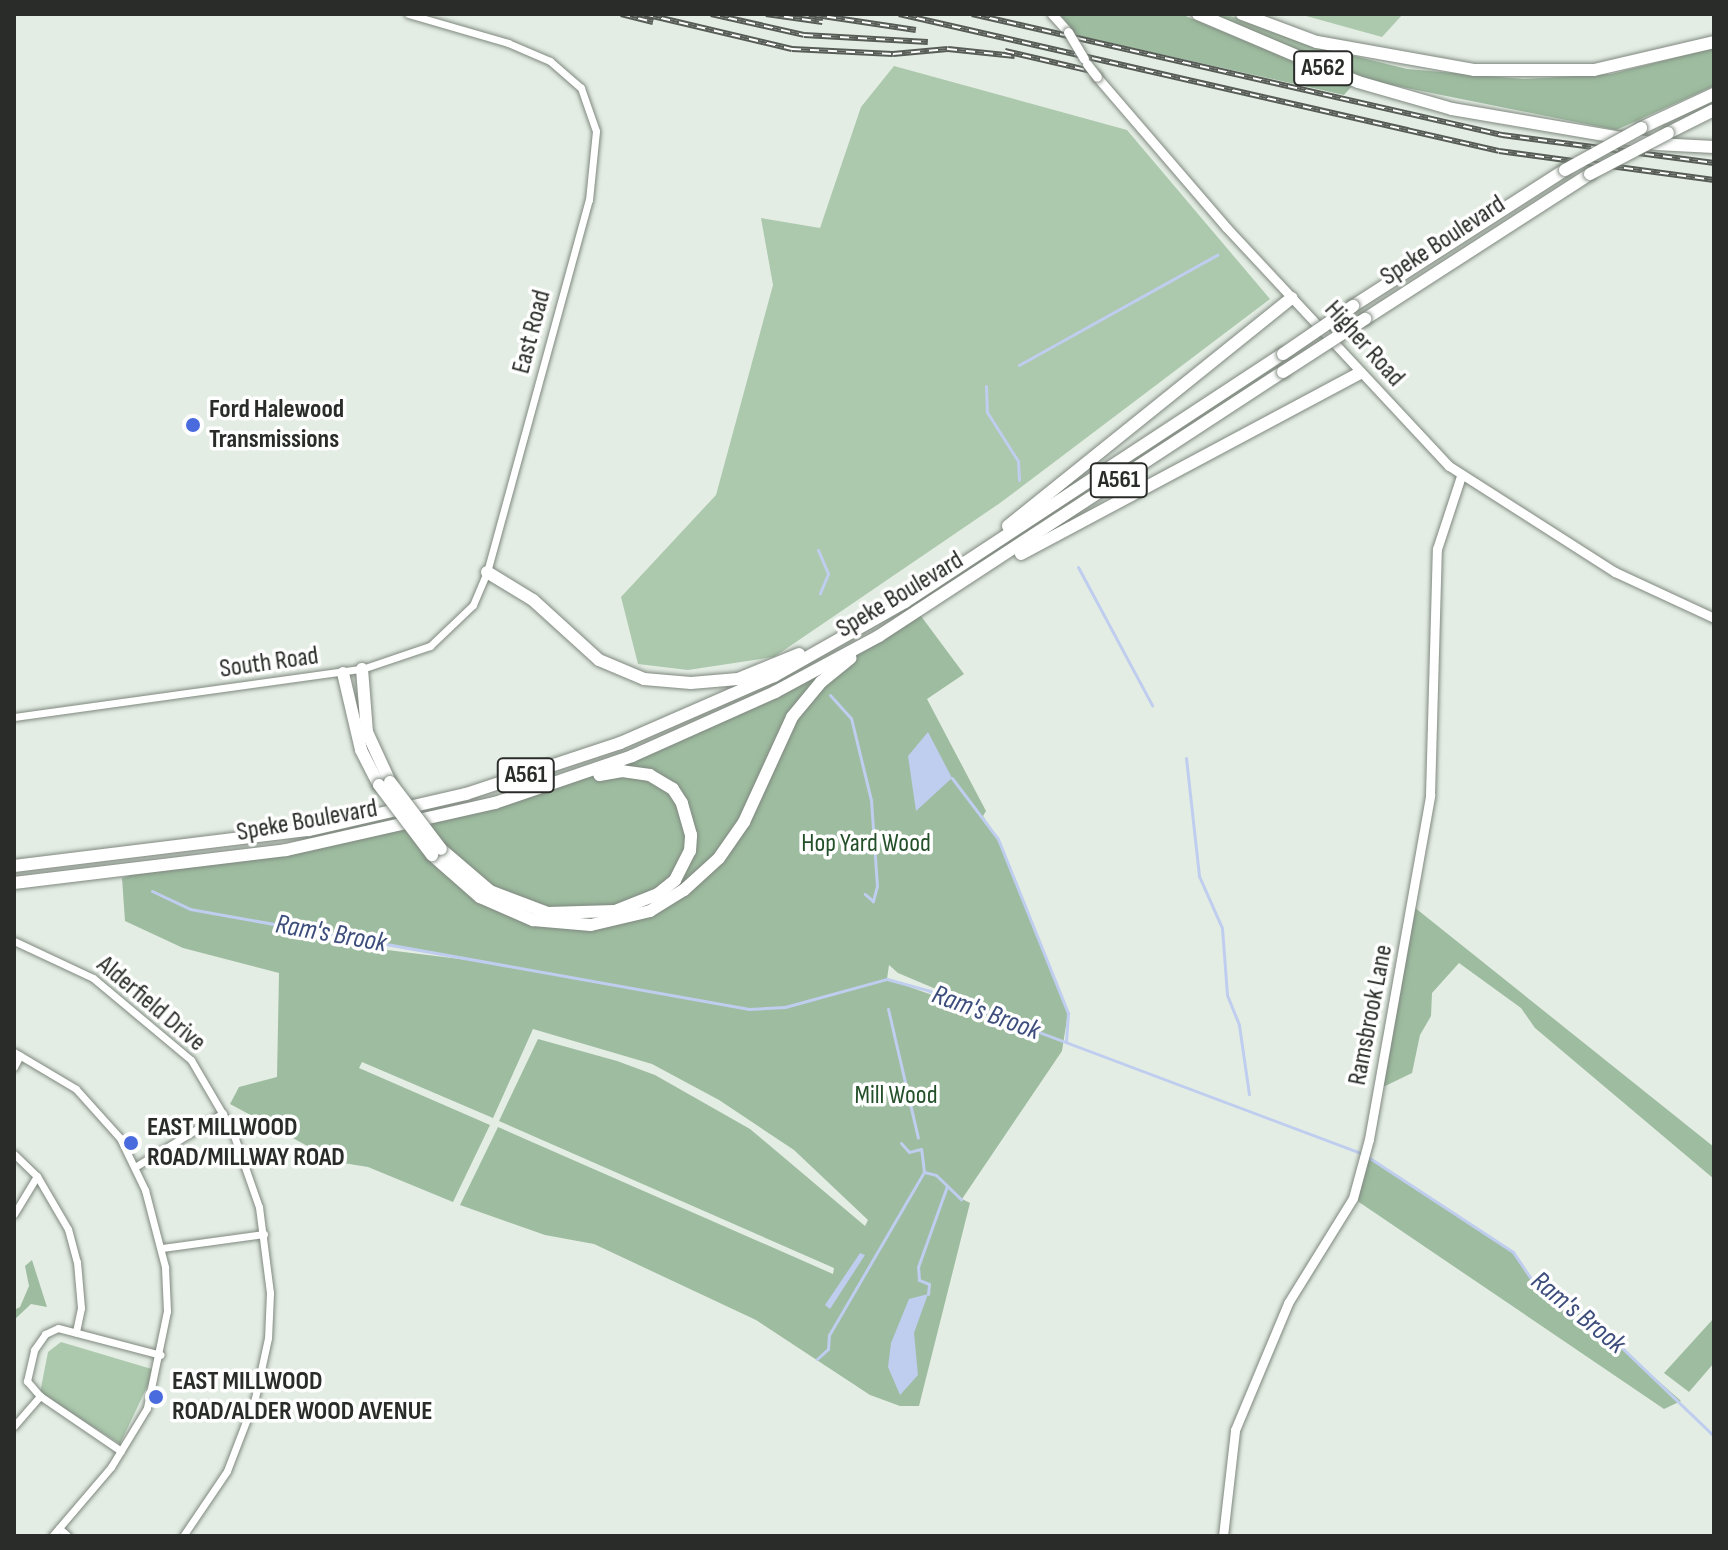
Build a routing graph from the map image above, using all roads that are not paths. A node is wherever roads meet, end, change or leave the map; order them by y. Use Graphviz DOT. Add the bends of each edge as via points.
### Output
graph roads {
  1 [pos="408,14"];
  2 [pos="1052,14"];
  3 [pos="1198,14"];
  4 [pos="1242,14"];
  5 [pos="1714,42"];
  6 [pos="1714,94"];
  7 [pos="1714,110"];
  8 [pos="1714,147"];
  9 [pos="1292,298"];
  10 [pos="1360,373"];
  11 [pos="1461,476"];
  12 [pos="959,567"];
  13 [pos="487,572"];
  14 [pos="955,589"];
  15 [pos="905,602"];
  16 [pos="1714,618"];
  17 [pos="879,636"];
  18 [pos="362,669"];
  19 [pos="343,673"];
  20 [pos="14,717"];
  21 [pos="384,783"];
  22 [pos="428,820"];
  23 [pos="437,852"];
  24 [pos="14,866"];
  25 [pos="14,883"];
  26 [pos="14,941"];
  27 [pos="17,1054"];
  28 [pos="14,1067"];
  29 [pos="223,1113"];
  30 [pos="14,1154"];
  31 [pos="135,1167"];
  32 [pos="37,1176"];
  33 [pos="14,1214"];
  34 [pos="264,1234"];
  35 [pos="162,1248"];
  36 [pos="76,1332"];
  37 [pos="161,1355"];
  38 [pos="40,1396"];
  39 [pos="14,1426"];
  40 [pos="121,1451"];
  41 [pos="59,1528"];
  42 [pos="52,1536"];
  43 [pos="68,1536"];
  44 [pos="183,1536"];
  45 [pos="1223,1536"];
  1 -- 13 [label="street, East Road" via="537,54 566,72 588,101 596,131 594,179"];
  2 -- 9 [label="street, Higher Road, bridge" via="1097,77"];
  3 -- 8 [label="highway, A562" via="1358,82 1452,109 1642,142"];
  4 -- 5 [label="highway, A562" via="1317,42 1474,70 1594,70"];
  6 -- 12 [label="highway, Speke Boulevard / A561, bridge" via="1565,170"];
  7 -- 14 [label="highway, Speke Boulevard / A561, bridge" via="1590,174"];
  9 -- 10 [label="street, Higher Road"];
  9 -- 12 [label="highway"];
  10 -- 11 [label="street, Higher Road"];
  10 -- 14 [label="highway"];
  11 -- 16 [label="street, Higher Road" via="1615,572"];
  11 -- 45 [label="street, Ramsbrook Lane" via="1437,549 1430,795 1369,1139 1360,1177 1335,1231 1288,1303 1235,1430"];
  12 -- 15 [label="highway, Speke Boulevard / A561"];
  13 -- 15 [label="highway" via="533,600 599,660 622,672 670,683 759,673"];
  13 -- 18 [label="street, South Road" via="468,612 443,638 415,655"];
  14 -- 17 [label="highway, Speke Boulevard / A561"];
  15 -- 24 [label="highway, Speke Boulevard / A561" via="774,676 698,711 466,794 309,830"];
  17 -- 22 [label="highway, Speke Boulevard / A561" via="775,692 632,756"];
  17 -- 23 [label="highway" via="800,705 744,822 719,858 684,890 650,911 591,925 533,920 480,897"];
  18 -- 19 [label="street, South Road"];
  18 -- 21 [label="highway" via="367,732"];
  19 -- 20 [label="street, South Road"];
  19 -- 21 [label="highway" via="361,750"];
  21 -- 23 [label="highway, bridge"];
  22 -- 23 [label="highway" via="622,771 650,775 673,789 691,835 684,867 667,887 638,903 593,915 548,913 507,900"];
  22 -- 25 [label="highway, Speke Boulevard / A561" via="286,850"];
  26 -- 29 [label="street, Alderfield Drive" via="93,978 173,1043 210,1085"];
  27 -- 28 [label="street"];
  27 -- 31 [label="street" via="65,1082 94,1107"];
  29 -- 31 [label="street"];
  29 -- 34 [label="street, Alderfield Drive"];
  30 -- 32 [label="street"];
  31 -- 35 [label="street"];
  32 -- 33 [label="street"];
  32 -- 36 [label="street" via="68,1229 77,1262 81,1308"];
  34 -- 35 [label="street"];
  34 -- 44 [label="street, Alderfield Drive" via="268,1338 255,1398 227,1471"];
  35 -- 37 [label="street" via="167,1311"];
  36 -- 37 [label="street"];
  36 -- 38 [label="street" via="58,1328 45,1334 34,1350 27,1381"];
  37 -- 40 [label="street" via="147,1408"];
  38 -- 39 [label="street"];
  38 -- 40 [label="street"];
  40 -- 41 [label="street"];
  41 -- 42 [label="street"];
  41 -- 43 [label="street"];
}
